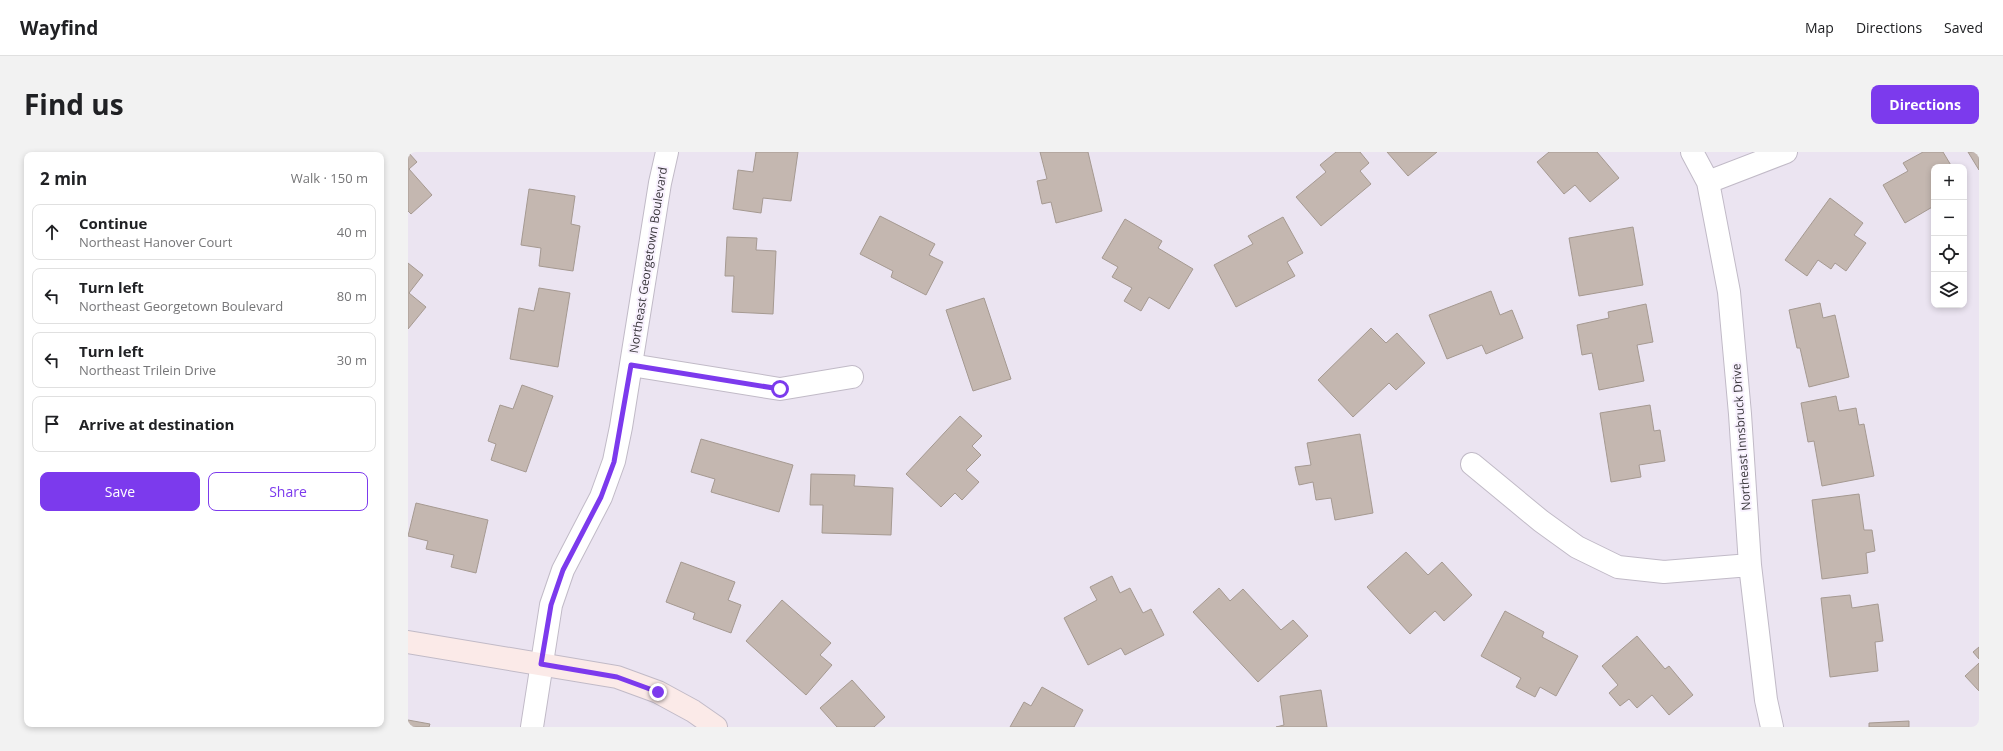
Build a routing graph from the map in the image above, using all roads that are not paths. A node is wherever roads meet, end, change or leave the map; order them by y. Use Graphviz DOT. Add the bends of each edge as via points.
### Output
graph roads {
  1 [pos="666,152"];
  2 [pos="1692,152"];
  3 [pos="1786,152"];
  4 [pos="1708,182"];
  5 [pos="631,365"];
  6 [pos="852,377"];
  7 [pos="1472,464"];
  8 [pos="1750,565"];
  9 [pos="408,642"];
  10 [pos="541,664"];
  11 [pos="532,727"];
  12 [pos="716,727"];
  13 [pos="1772,727"];
  1 -- 5 [label="street, Northeast Georgetown Boulevard"];
  2 -- 4 [label="street, Northeast Innsbruck Drive"];
  3 -- 4 [label="street"];
  4 -- 8 [label="street, Northeast Innsbruck Drive" via="1729,292"];
  5 -- 6 [label="street" via="780,389"];
  5 -- 10 [label="street, Northeast Georgetown Boulevard" via="614,462 601,497 563,570 551,605"];
  7 -- 8 [label="street" via="1540,521 1577,547 1618,567 1664,572"];
  8 -- 13 [label="street, Northeast Innsbruck Drive" via="1766,700"];
  9 -- 10 [label="street"];
  10 -- 11 [label="street, Northeast Georgetown Boulevard"];
  10 -- 12 [label="street" via="617,677 658,692 693,710"];
}
